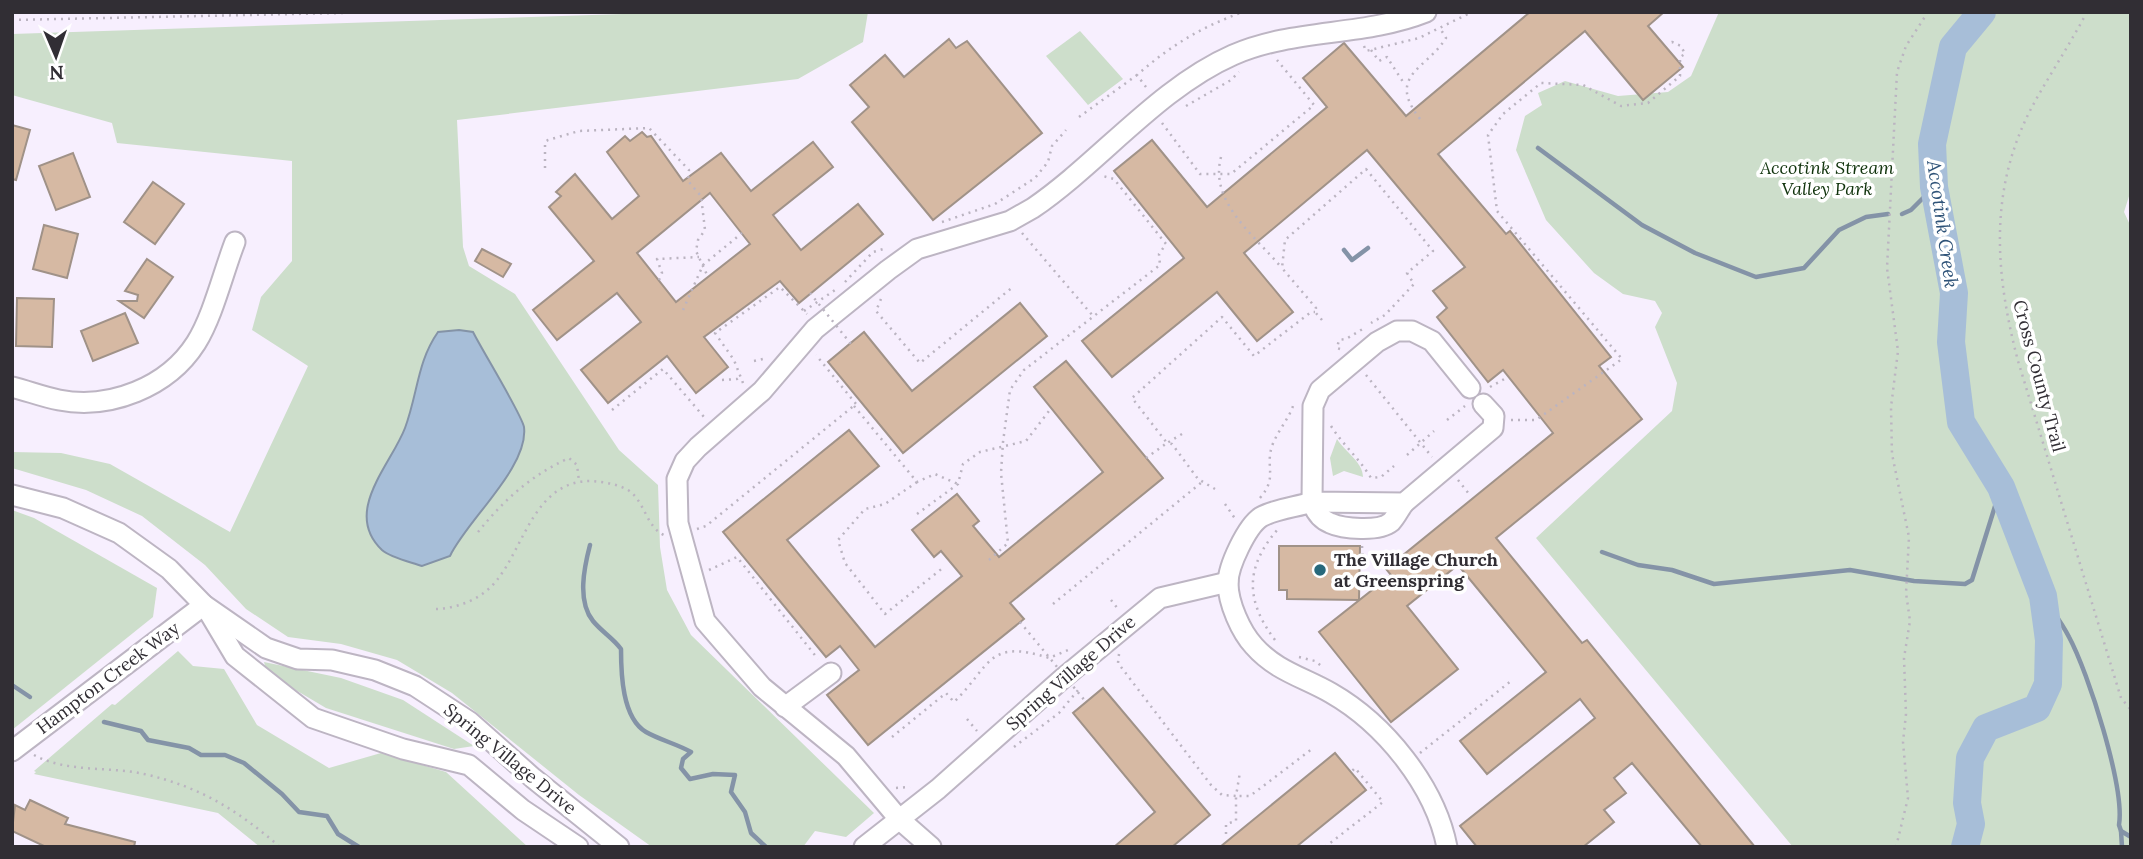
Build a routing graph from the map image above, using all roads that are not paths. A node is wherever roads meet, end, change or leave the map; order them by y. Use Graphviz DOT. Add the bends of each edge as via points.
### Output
graph roads {
  1 [pos="1426,12"];
  2 [pos="235,242"];
  3 [pos="12,387"];
  4 [pos="1470,388"];
  5 [pos="1483,404"];
  6 [pos="12,495"];
  7 [pos="1312,502"];
  8 [pos="1228,582"];
  9 [pos="205,605"];
  10 [pos="831,673"];
  11 [pos="785,707"];
  12 [pos="14,749"];
  13 [pos="507,755"];
  14 [pos="485,779"];
  15 [pos="899,820"];
  16 [pos="578,847"];
  17 [pos="619,847"];
  18 [pos="864,847"];
  19 [pos="931,847"];
  20 [pos="1447,847"];
  1 -- 11 [label="street" via="1363,30 1298,36 1230,56 1170,96 1033,208 1010,221 917,249 888,270 815,329 755,398 685,461 675,492 678,523 705,621"];
  2 -- 3 [label="street" via="197,341 178,367 140,392 95,402 60,401"];
  4 -- 7 [label="street" via="1432,341 1412,331 1397,331 1377,342 1320,390 1314,406"];
  5 -- 7 [label="street" via="1493,416 1493,428 1404,503 1390,523 1346,527 1328,523 1315,512"];
  6 -- 9 [label="street, Spring Village Drive" via="63,508 119,533 169,569"];
  7 -- 8 [label="street" via="1260,518 1241,543"];
  8 -- 15 [label="street, Spring Village Drive" via="1160,598"];
  8 -- 20 [label="street" via="1234,609 1253,645 1280,670 1332,693 1400,754 1429,797"];
  9 -- 12 [label="street, Hampton Creek Way"];
  9 -- 13 [label="street, Spring Village Drive" via="266,648 298,659 332,660 375,670 415,686 470,722"];
  9 -- 14 [label="street, Spring Village Drive" via="235,656 313,718 403,749 469,765"];
  10 -- 11 [label="street"];
  11 -- 15 [label="street" via="846,756"];
  13 -- 14 [label="street"];
  13 -- 17 [label="street, Spring Village Drive"];
  14 -- 16 [label="street, Spring Village Drive"];
  15 -- 18 [label="street, Spring Village Drive"];
  15 -- 19 [label="street"];
}
